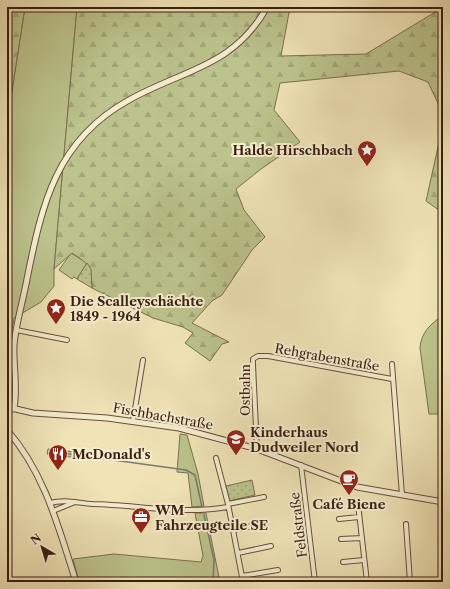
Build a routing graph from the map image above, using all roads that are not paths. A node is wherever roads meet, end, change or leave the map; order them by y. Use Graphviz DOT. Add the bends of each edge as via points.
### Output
graph roads {
  1 [pos="267,7"];
  2 [pos="16,330"];
  3 [pos="67,340"];
  4 [pos="258,356"];
  5 [pos="142,360"];
  6 [pos="392,364"];
  7 [pos="392,379"];
  8 [pos="7,407"];
  9 [pos="14,408"];
  10 [pos="7,412"];
  11 [pos="133,421"];
  12 [pos="7,430"];
  13 [pos="257,449"];
  14 [pos="216,458"];
  15 [pos="300,465"];
  16 [pos="402,495"];
  17 [pos="264,497"];
  18 [pos="75,502"];
  19 [pos="443,502"];
  20 [pos="50,503"];
  21 [pos="358,504"];
  22 [pos="228,506"];
  23 [pos="53,511"];
  24 [pos="359,517"];
  25 [pos="339,519"];
  26 [pos="266,523"];
  27 [pos="406,524"];
  28 [pos="233,530"];
  29 [pos="362,538"];
  30 [pos="341,539"];
  31 [pos="271,546"];
  32 [pos="238,553"];
  33 [pos="364,560"];
  34 [pos="343,562"];
  35 [pos="278,570"];
  36 [pos="242,576"];
  37 [pos="76,582"];
  38 [pos="243,582"];
  39 [pos="314,582"];
  40 [pos="345,582"];
  41 [pos="367,582"];
  42 [pos="410,582"];
  1 -- 2 [label="street" via="231,49 206,66 129,100 98,123 69,154 56,176 44,206"];
  2 -- 3 [label="street"];
  2 -- 9 [label="street"];
  4 -- 7 [label="street, Rehgrabenstraße"];
  4 -- 13 [label="street, Ostbahn" via="253,359"];
  5 -- 11 [label="street"];
  6 -- 7 [label="street, Rehgrabenstraße"];
  7 -- 16 [label="street, Rehgrabenstraße"];
  8 -- 9 [label="street, Fischbachstraße"];
  9 -- 10 [label="street"];
  9 -- 11 [label="street, Fischbachstraße" via="33,413"];
  11 -- 13 [label="street, Fischbachstraße" via="179,428"];
  12 -- 20 [label="street" via="20,445"];
  13 -- 15 [label="street, Fischbachstraße"];
  14 -- 22 [label="street"];
  15 -- 16 [label="street, Fischbachstraße" via="357,486"];
  15 -- 39 [label="street, Feldstraße"];
  16 -- 19 [label="street, Fischbachstraße"];
  17 -- 22 [label="street"];
  18 -- 20 [label="street"];
  18 -- 22 [label="street" via="201,511"];
  18 -- 23 [label="street"];
  20 -- 23 [label="street"];
  21 -- 24 [label="street"];
  22 -- 28 [label="street"];
  23 -- 37 [label="street"];
  24 -- 25 [label="street"];
  24 -- 29 [label="street"];
  26 -- 28 [label="street"];
  27 -- 42 [label="street"];
  28 -- 32 [label="street"];
  29 -- 30 [label="street"];
  29 -- 33 [label="street"];
  31 -- 32 [label="street"];
  32 -- 36 [label="street"];
  33 -- 34 [label="street"];
  33 -- 41 [label="street"];
  35 -- 36 [label="street"];
  36 -- 38 [label="street"];
  40 -- 41 [label="street"];
}
